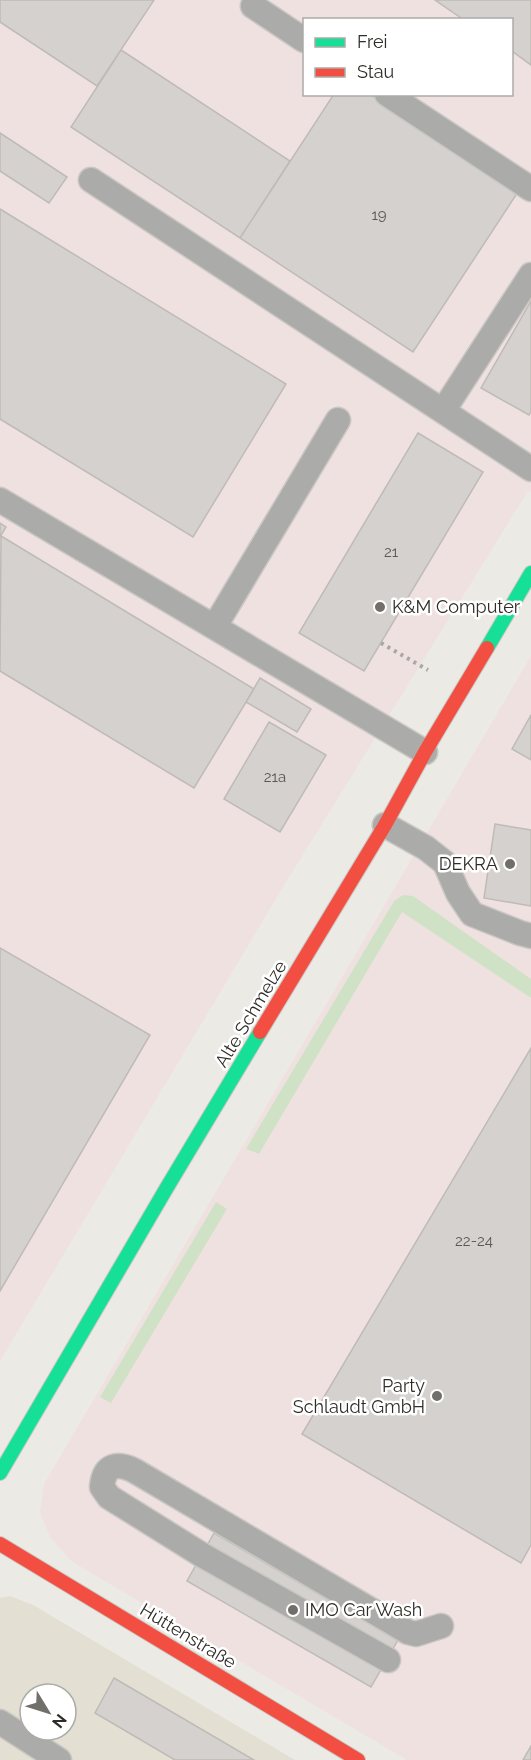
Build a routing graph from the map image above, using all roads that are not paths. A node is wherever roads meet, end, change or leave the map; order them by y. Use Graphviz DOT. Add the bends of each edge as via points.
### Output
graph roads {
  1 [pos="253,6"];
  2 [pos="303,39"];
  3 [pos="390,96"];
  4 [pos="92,180"];
  5 [pos="531,189"];
  6 [pos="531,275"];
  7 [pos="443,411"];
  8 [pos="338,420"];
  9 [pos="531,469"];
  10 [pos="0,500"];
  11 [pos="531,573"];
  12 [pos="215,626"];
  13 [pos="425,752"];
  14 [pos="385,825"];
  15 [pos="531,936"];
  16 [pos="0,1473"];
  17 [pos="0,1544"];
  18 [pos="441,1626"];
  19 [pos="387,1660"];
  20 [pos="0,1722"];
  21 [pos="59,1760"];
  22 [pos="358,1760"];
  1 -- 2 [label="lane"];
  3 -- 5 [label="lane"];
  4 -- 7 [label="lane"];
  6 -- 7 [label="lane"];
  7 -- 9 [label="lane"];
  8 -- 12 [label="lane"];
  10 -- 12 [label="lane"];
  11 -- 13 [label="street, Alte Schmelze"];
  12 -- 13 [label="lane"];
  13 -- 14 [label="street, Alte Schmelze"];
  14 -- 15 [label="lane" via="445,863 472,914"];
  14 -- 16 [label="street, Alte Schmelze"];
  17 -- 22 [label="street, Hüttenstraße"];
  18 -- 19 [label="lane" via="416,1634 408,1632 135,1471 119,1465 105,1475 102,1486 109,1497"];
  20 -- 21 [label="lane"];
}
